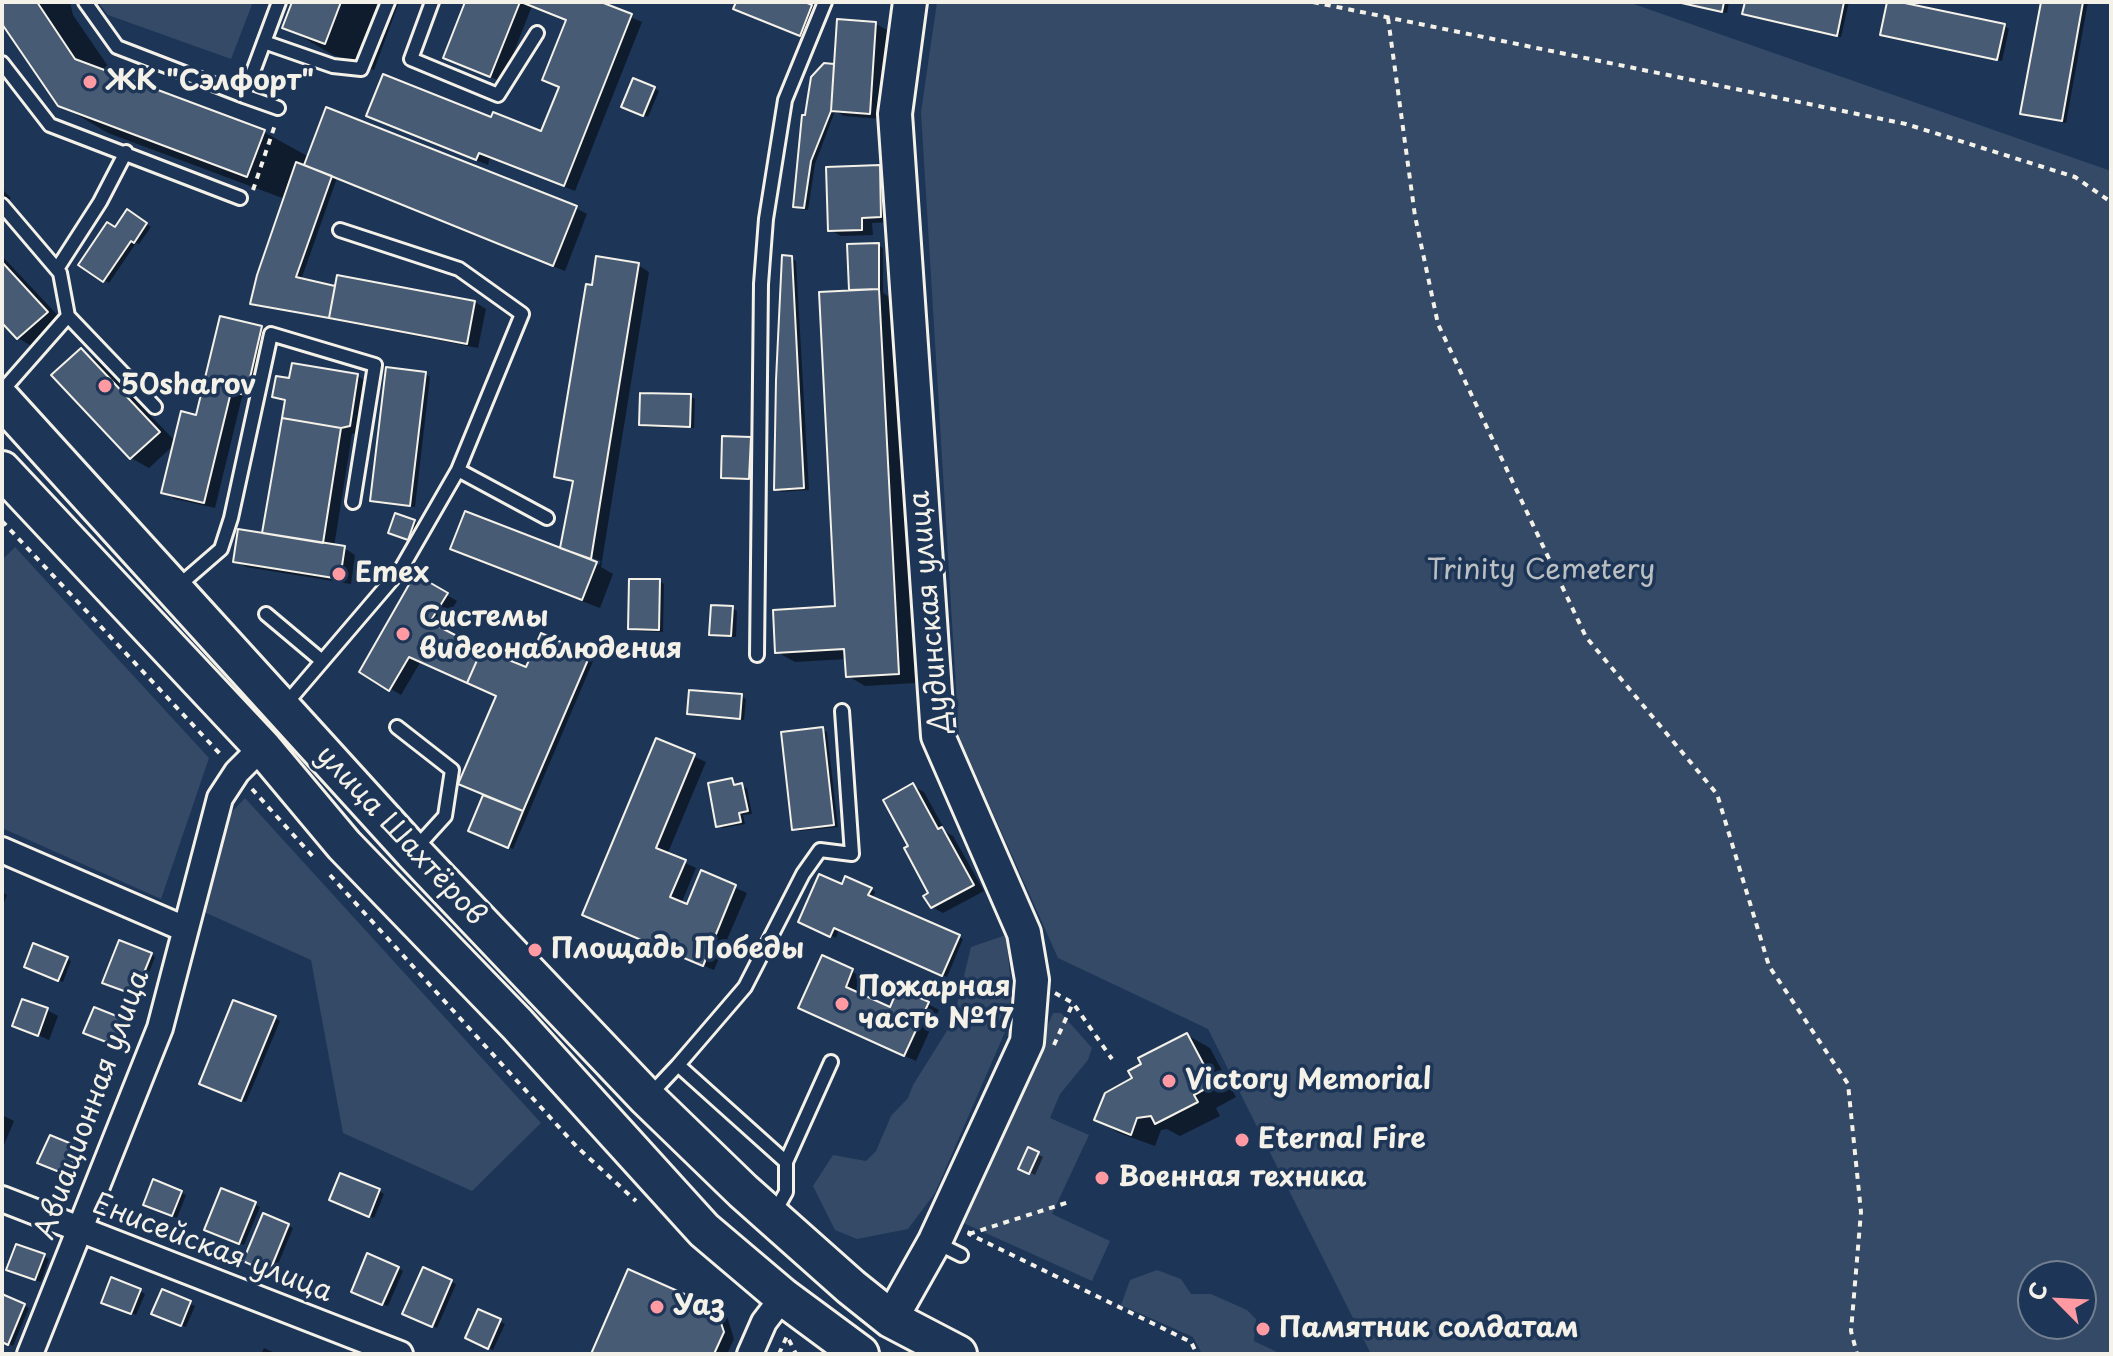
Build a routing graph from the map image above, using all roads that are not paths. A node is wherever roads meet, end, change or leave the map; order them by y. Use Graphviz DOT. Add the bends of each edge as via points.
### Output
graph roads {
  1 [pos="85,2"];
  2 [pos="279,2"];
  3 [pos="388,2"];
  4 [pos="432,2"];
  5 [pos="825,2"];
  6 [pos="910,2"];
  7 [pos="537,33"];
  8 [pos="264,42"];
  9 [pos="2,63"];
  10 [pos="244,96"];
  11 [pos="278,108"];
  12 [pos="126,152"];
  13 [pos="240,198"];
  14 [pos="2,205"];
  15 [pos="340,230"];
  16 [pos="57,269"];
  17 [pos="68,316"];
  18 [pos="2,391"];
  19 [pos="2,400"];
  20 [pos="155,407"];
  21 [pos="2,470"];
  22 [pos="458,470"];
  23 [pos="353,502"];
  24 [pos="547,518"];
  25 [pos="173,590"];
  26 [pos="266,614"];
  27 [pos="757,655"];
  28 [pos="322,661"];
  29 [pos="282,708"];
  30 [pos="842,711"];
  31 [pos="397,727"];
  32 [pos="262,747"];
  33 [pos="2,850"];
  34 [pos="413,852"];
  35 [pos="185,929"];
  36 [pos="831,1062"];
  37 [pos="678,1065"];
  38 [pos="647,1098"];
  39 [pos="786,1162"];
  40 [pos="2,1199"];
  41 [pos="772,1218"];
  42 [pos="79,1231"];
  43 [pos="783,1297"];
  44 [pos="891,1319"];
  45 [pos="30,1354"];
  46 [pos="400,1354"];
  47 [pos="750,1354"];
  48 [pos="860,1354"];
  49 [pos="958,1354"];
  1 -- 10 [label="lane" via="117,47"];
  2 -- 8 [label="lane"];
  3 -- 8 [label="lane" via="361,69 333,66"];
  4 -- 7 [label="lane" via="411,59 498,95"];
  5 -- 27 [label="lane" via="785,100 766,219"];
  6 -- 44 [label="street, Дудинская улица" via="895,114 938,736 1024,933 1032,980 1027,1042 948,1248"];
  8 -- 10 [label="lane"];
  9 -- 12 [label="lane" via="50,125"];
  10 -- 11 [label="lane"];
  12 -- 13 [label="lane"];
  12 -- 16 [label="lane"];
  14 -- 16 [label="lane"];
  15 -- 22 [label="lane" via="459,269 522,314"];
  16 -- 17 [label="lane"];
  17 -- 18 [label="lane"];
  17 -- 20 [label="lane"];
  19 -- 25 [label="main road, улица Шахтёров"];
  21 -- 32 [label="main road, улица Шахтёров"];
  22 -- 24 [label="lane"];
  22 -- 28 [label="lane" via="401,569"];
  23 -- 25 [label="lane" via="375,365 271,334 221,549"];
  25 -- 29 [label="main road, улица Шахтёров"];
  26 -- 28 [label="lane"];
  28 -- 29 [label="lane"];
  29 -- 34 [label="main road, улица Шахтёров"];
  30 -- 37 [label="lane" via="852,854 820,850 745,987"];
  31 -- 34 [label="lane" via="452,770 445,816"];
  32 -- 35 [label="street, Авиационная улица" via="220,798"];
  32 -- 43 [label="main road, улица Шахтёров" via="344,845 517,1024 704,1230"];
  33 -- 35 [label="street"];
  34 -- 38 [label="main road, улица Шахтёров"];
  35 -- 42 [label="street, Авиационная улица" via="160,1028"];
  36 -- 39 [label="lane"];
  37 -- 38 [label="lane"];
  37 -- 39 [label="lane"];
  38 -- 41 [label="main road, улица Шахтёров"];
  39 -- 41 [label="lane" via="786,1192"];
  40 -- 42 [label="street, Енисейская улица"];
  41 -- 44 [label="main road, улица Шахтёров"];
  42 -- 45 [label="street, Авиационная улица"];
  42 -- 46 [label="street, Енисейская улица"];
  43 -- 47 [label="street"];
  43 -- 48 [label="main road, улица Шахтёров"];
  44 -- 49 [label="main road, улица Шахтёров"];
}
